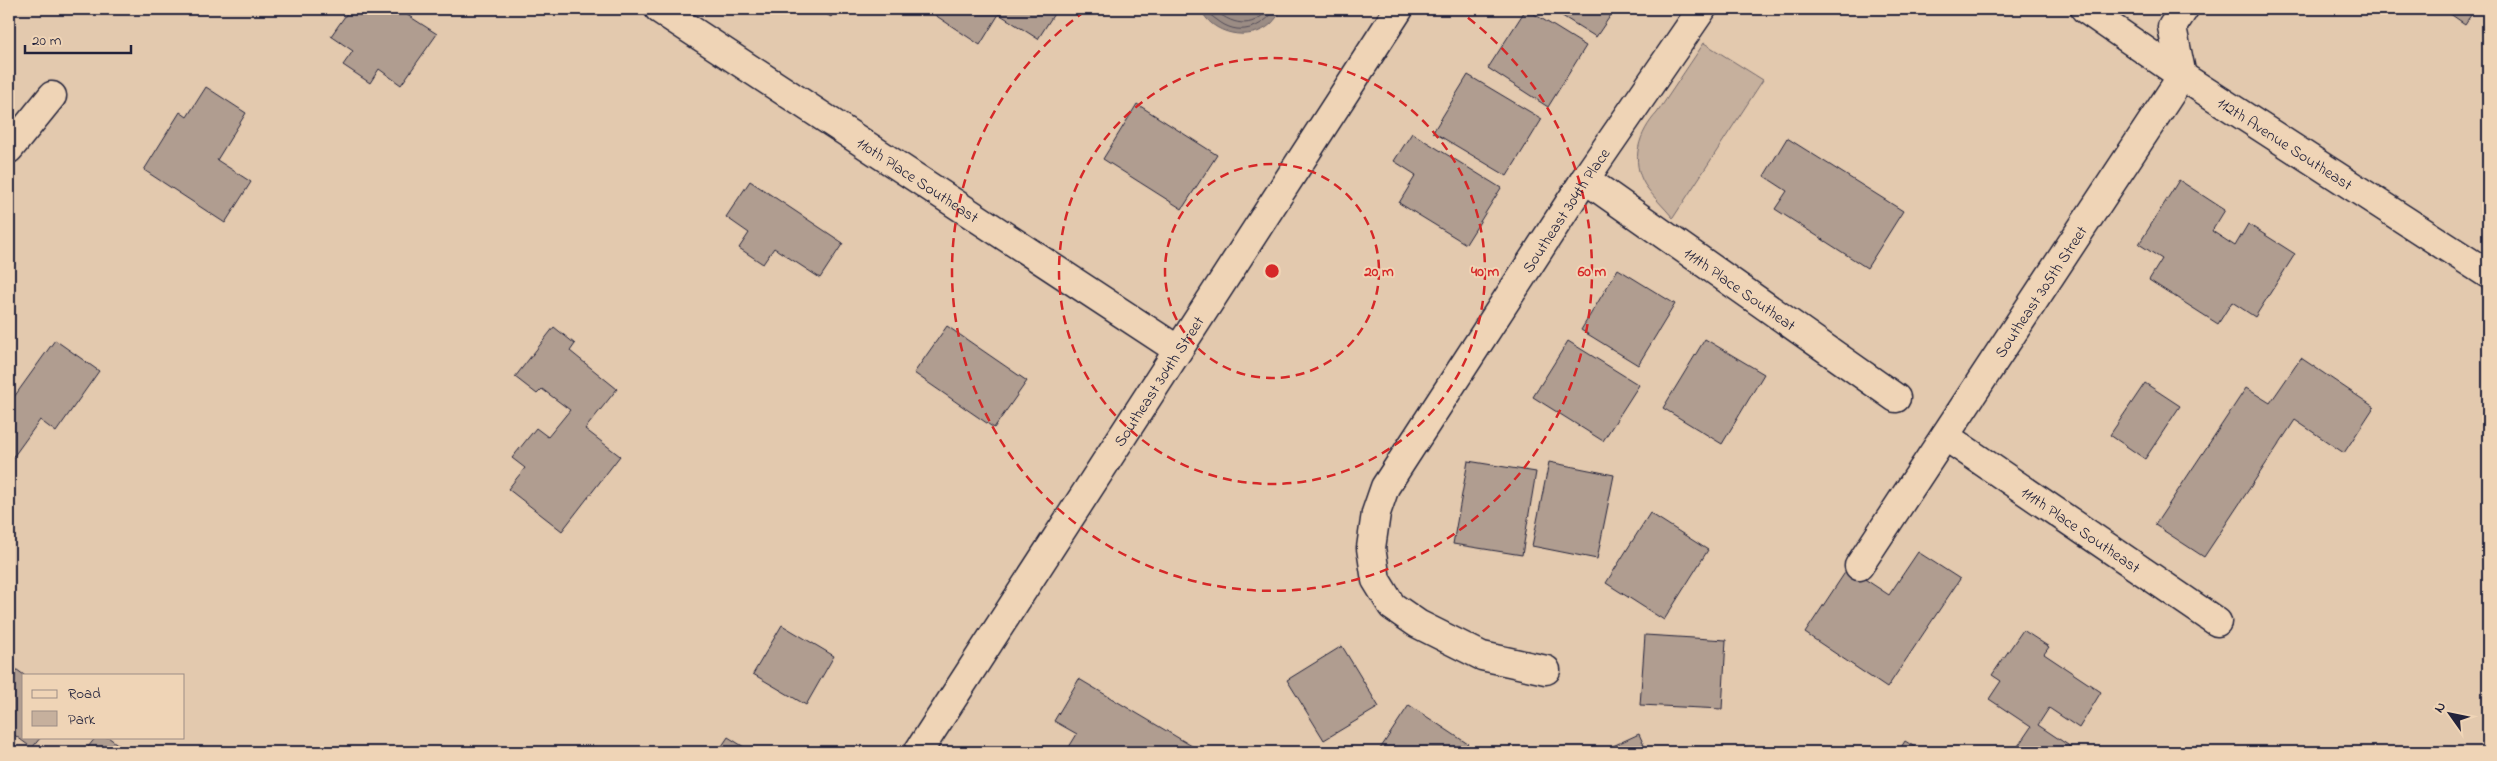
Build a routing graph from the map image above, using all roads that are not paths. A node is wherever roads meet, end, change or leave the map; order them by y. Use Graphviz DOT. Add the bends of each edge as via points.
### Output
graph roads {
  1 [pos="660,9"];
  2 [pos="1399,9"];
  3 [pos="1702,9"];
  4 [pos="2085,9"];
  5 [pos="2184,9"];
  6 [pos="2182,76"];
  7 [pos="52,96"];
  8 [pos="9,150"];
  9 [pos="1585,179"];
  10 [pos="2488,274"];
  11 [pos="1178,350"];
  12 [pos="1896,398"];
  13 [pos="1945,436"];
  14 [pos="1859,566"];
  15 [pos="2217,622"];
  16 [pos="1546,670"];
  17 [pos="922,751"];
  1 -- 11 [label="street, 110th Place Southeast"];
  2 -- 11 [label="street, Southeast 304th Street"];
  3 -- 9 [label="street, Southeast 304th Place"];
  4 -- 6 [label="street, 112th Avenue Southeast"];
  5 -- 6 [label="street" via="2172,27"];
  6 -- 10 [label="street, 112th Avenue Southeast"];
  6 -- 13 [label="street, Southeast 305th Street"];
  7 -- 8 [label="street"];
  9 -- 12 [label="street, 111th Place Southeat"];
  9 -- 16 [label="street, Southeast 304th Place" via="1385,487 1376,513 1371,548 1376,580 1392,606 1418,624 1482,656"];
  11 -- 17 [label="street, Southeast 304th Street"];
  13 -- 14 [label="street, Southeast 305th Street"];
  13 -- 15 [label="street, 111th Place Southeast"];
}
